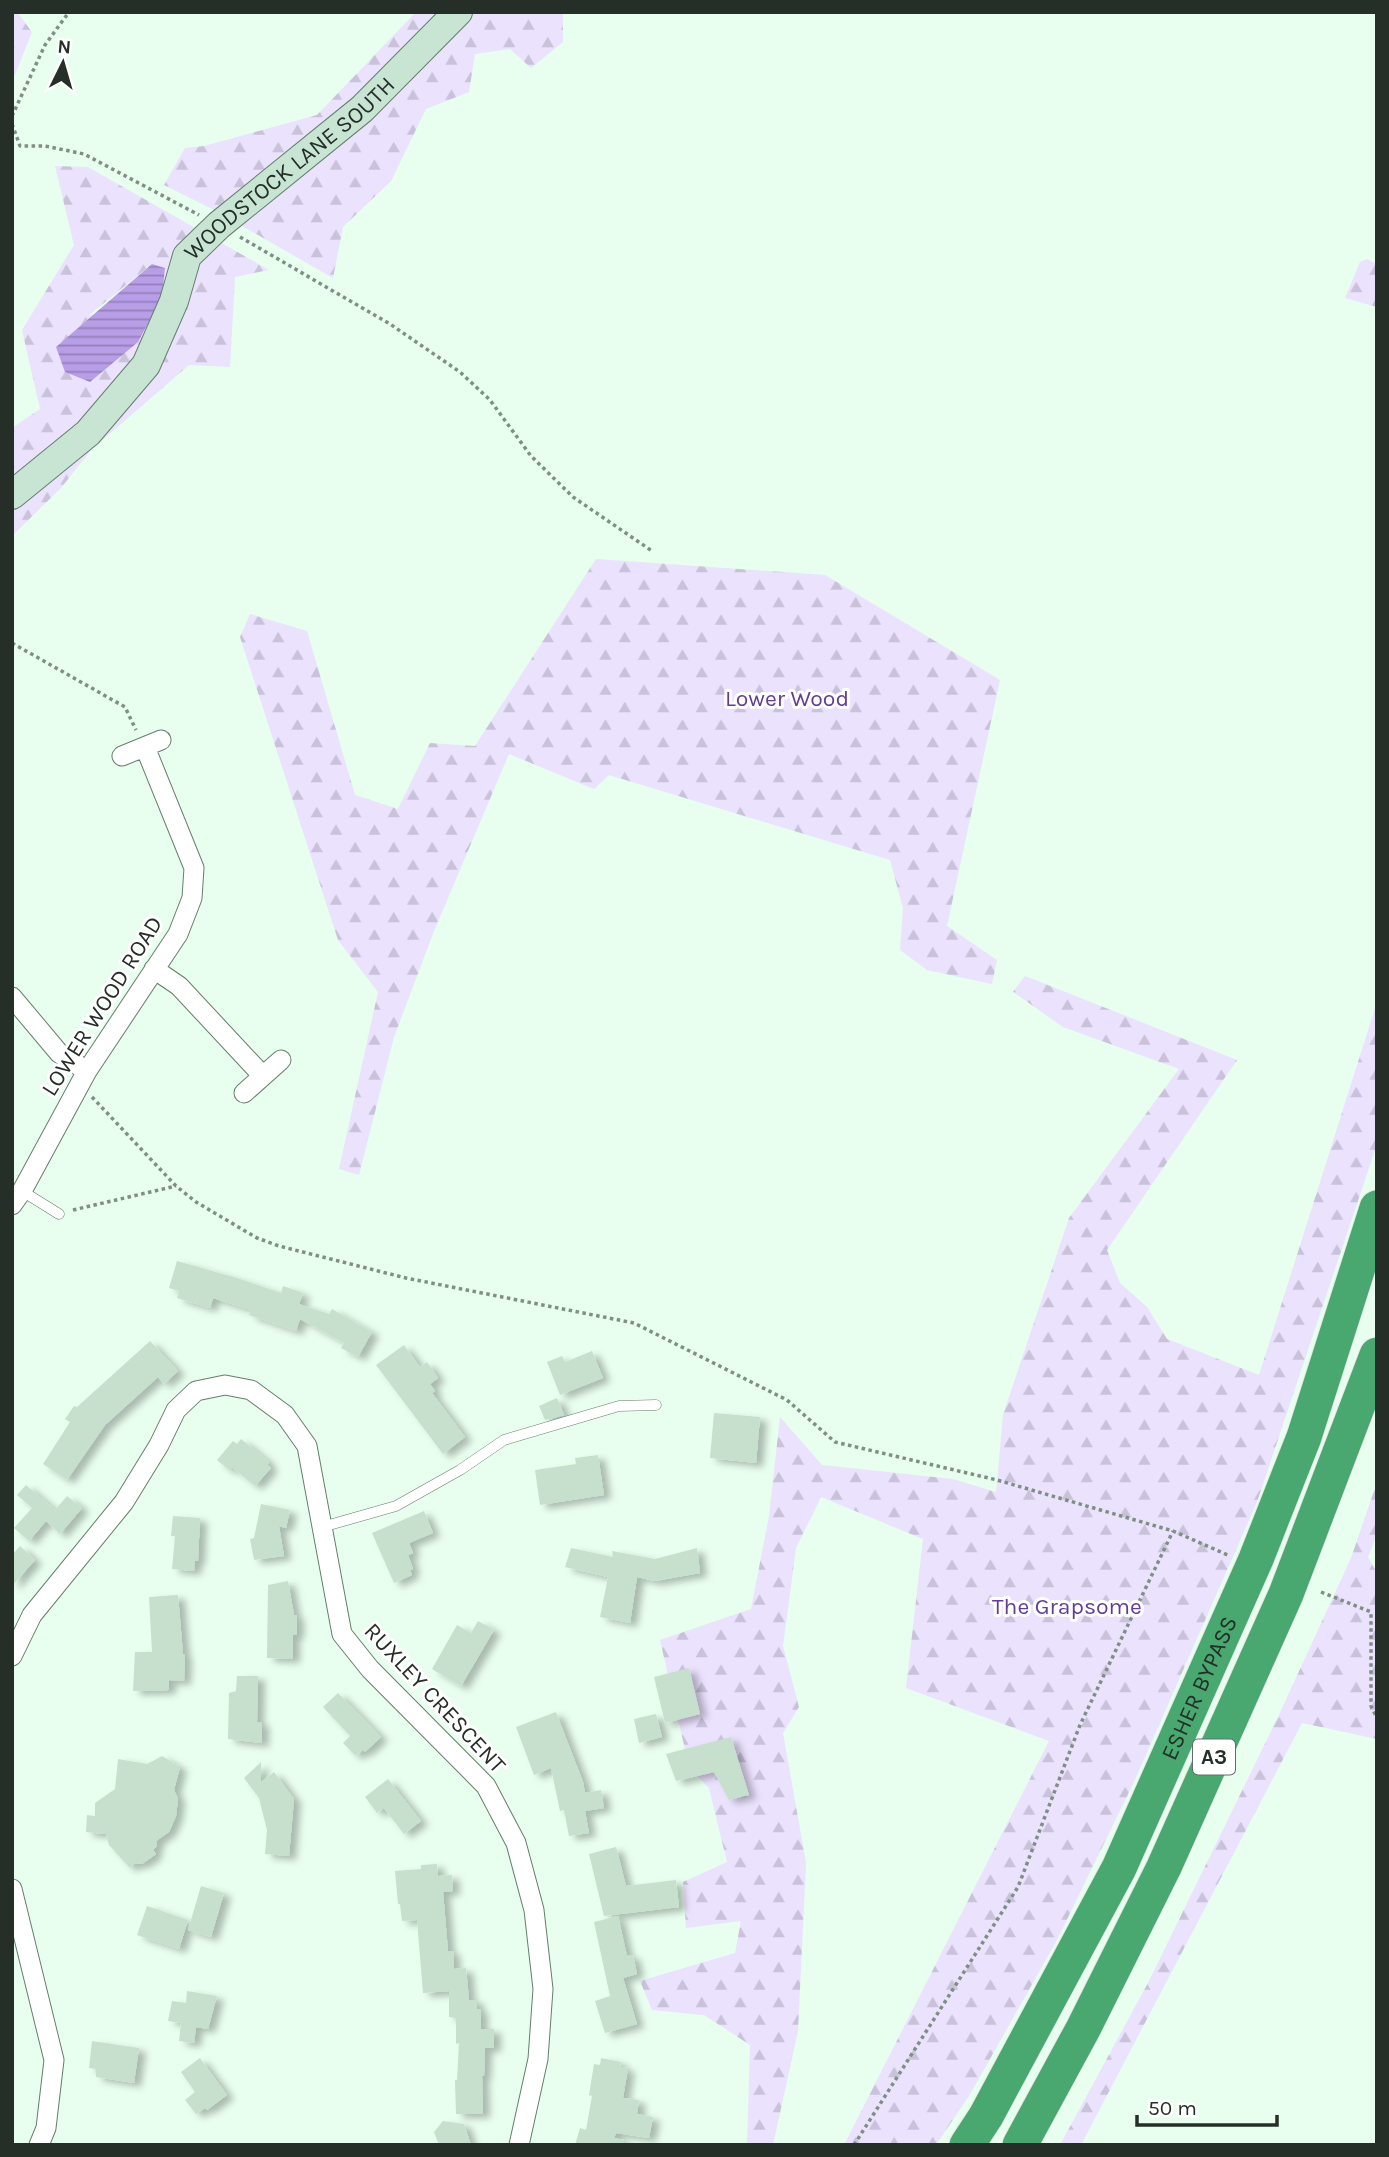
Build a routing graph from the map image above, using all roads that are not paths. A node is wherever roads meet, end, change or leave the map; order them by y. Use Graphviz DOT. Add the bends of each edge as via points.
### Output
graph roads {
  1 [pos="458,12"];
  2 [pos="12,495"];
  3 [pos="122,756"];
  4 [pos="154,969"];
  5 [pos="12,997"];
  6 [pos="281,1060"];
  7 [pos="262,1075"];
  8 [pos="84,1078"];
  9 [pos="244,1093"];
  10 [pos="17,1198"];
  11 [pos="1377,1208"];
  12 [pos="59,1214"];
  13 [pos="1377,1355"];
  14 [pos="656,1405"];
  15 [pos="322,1527"];
  16 [pos="12,1656"];
  17 [pos="12,1889"];
  18 [pos="39,2145"];
  19 [pos="519,2145"];
  20 [pos="967,2145"];
  21 [pos="1020,2145"];
  1 -- 2 [label="street, WOODSTOCK LANE SOUTH" via="362,109 187,256 174,301 146,365 88,433"];
  3 -- 4 [label="street, LOWER WOOD ROAD" via="153,744 194,868 186,914"];
  4 -- 7 [label="street" via="179,986"];
  4 -- 8 [label="street, LOWER WOOD ROAD"];
  5 -- 8 [label="street"];
  6 -- 7 [label="street"];
  7 -- 9 [label="street"];
  8 -- 10 [label="street, LOWER WOOD ROAD"];
  10 -- 12 [label="lane"];
  11 -- 20 [label="highway, ESHER BYPASS / A3" via="1304,1437 1250,1571 1119,1868"];
  13 -- 21 [label="highway, ESHER BYPASS / A3" via="1286,1594 1164,1867"];
  14 -- 15 [label="lane" via="619,1406 504,1440 460,1471 396,1506"];
  15 -- 16 [label="street, RUXLEY CRESCENT" via="307,1446 285,1415 251,1390 225,1385 196,1391 176,1410 124,1502 32,1615"];
  15 -- 19 [label="street, RUXLEY CRESCENT" via="342,1634 370,1669 486,1786 516,1843 534,1910 543,1989 538,2059"];
  17 -- 18 [label="street" via="54,2060 46,2128"];
}
